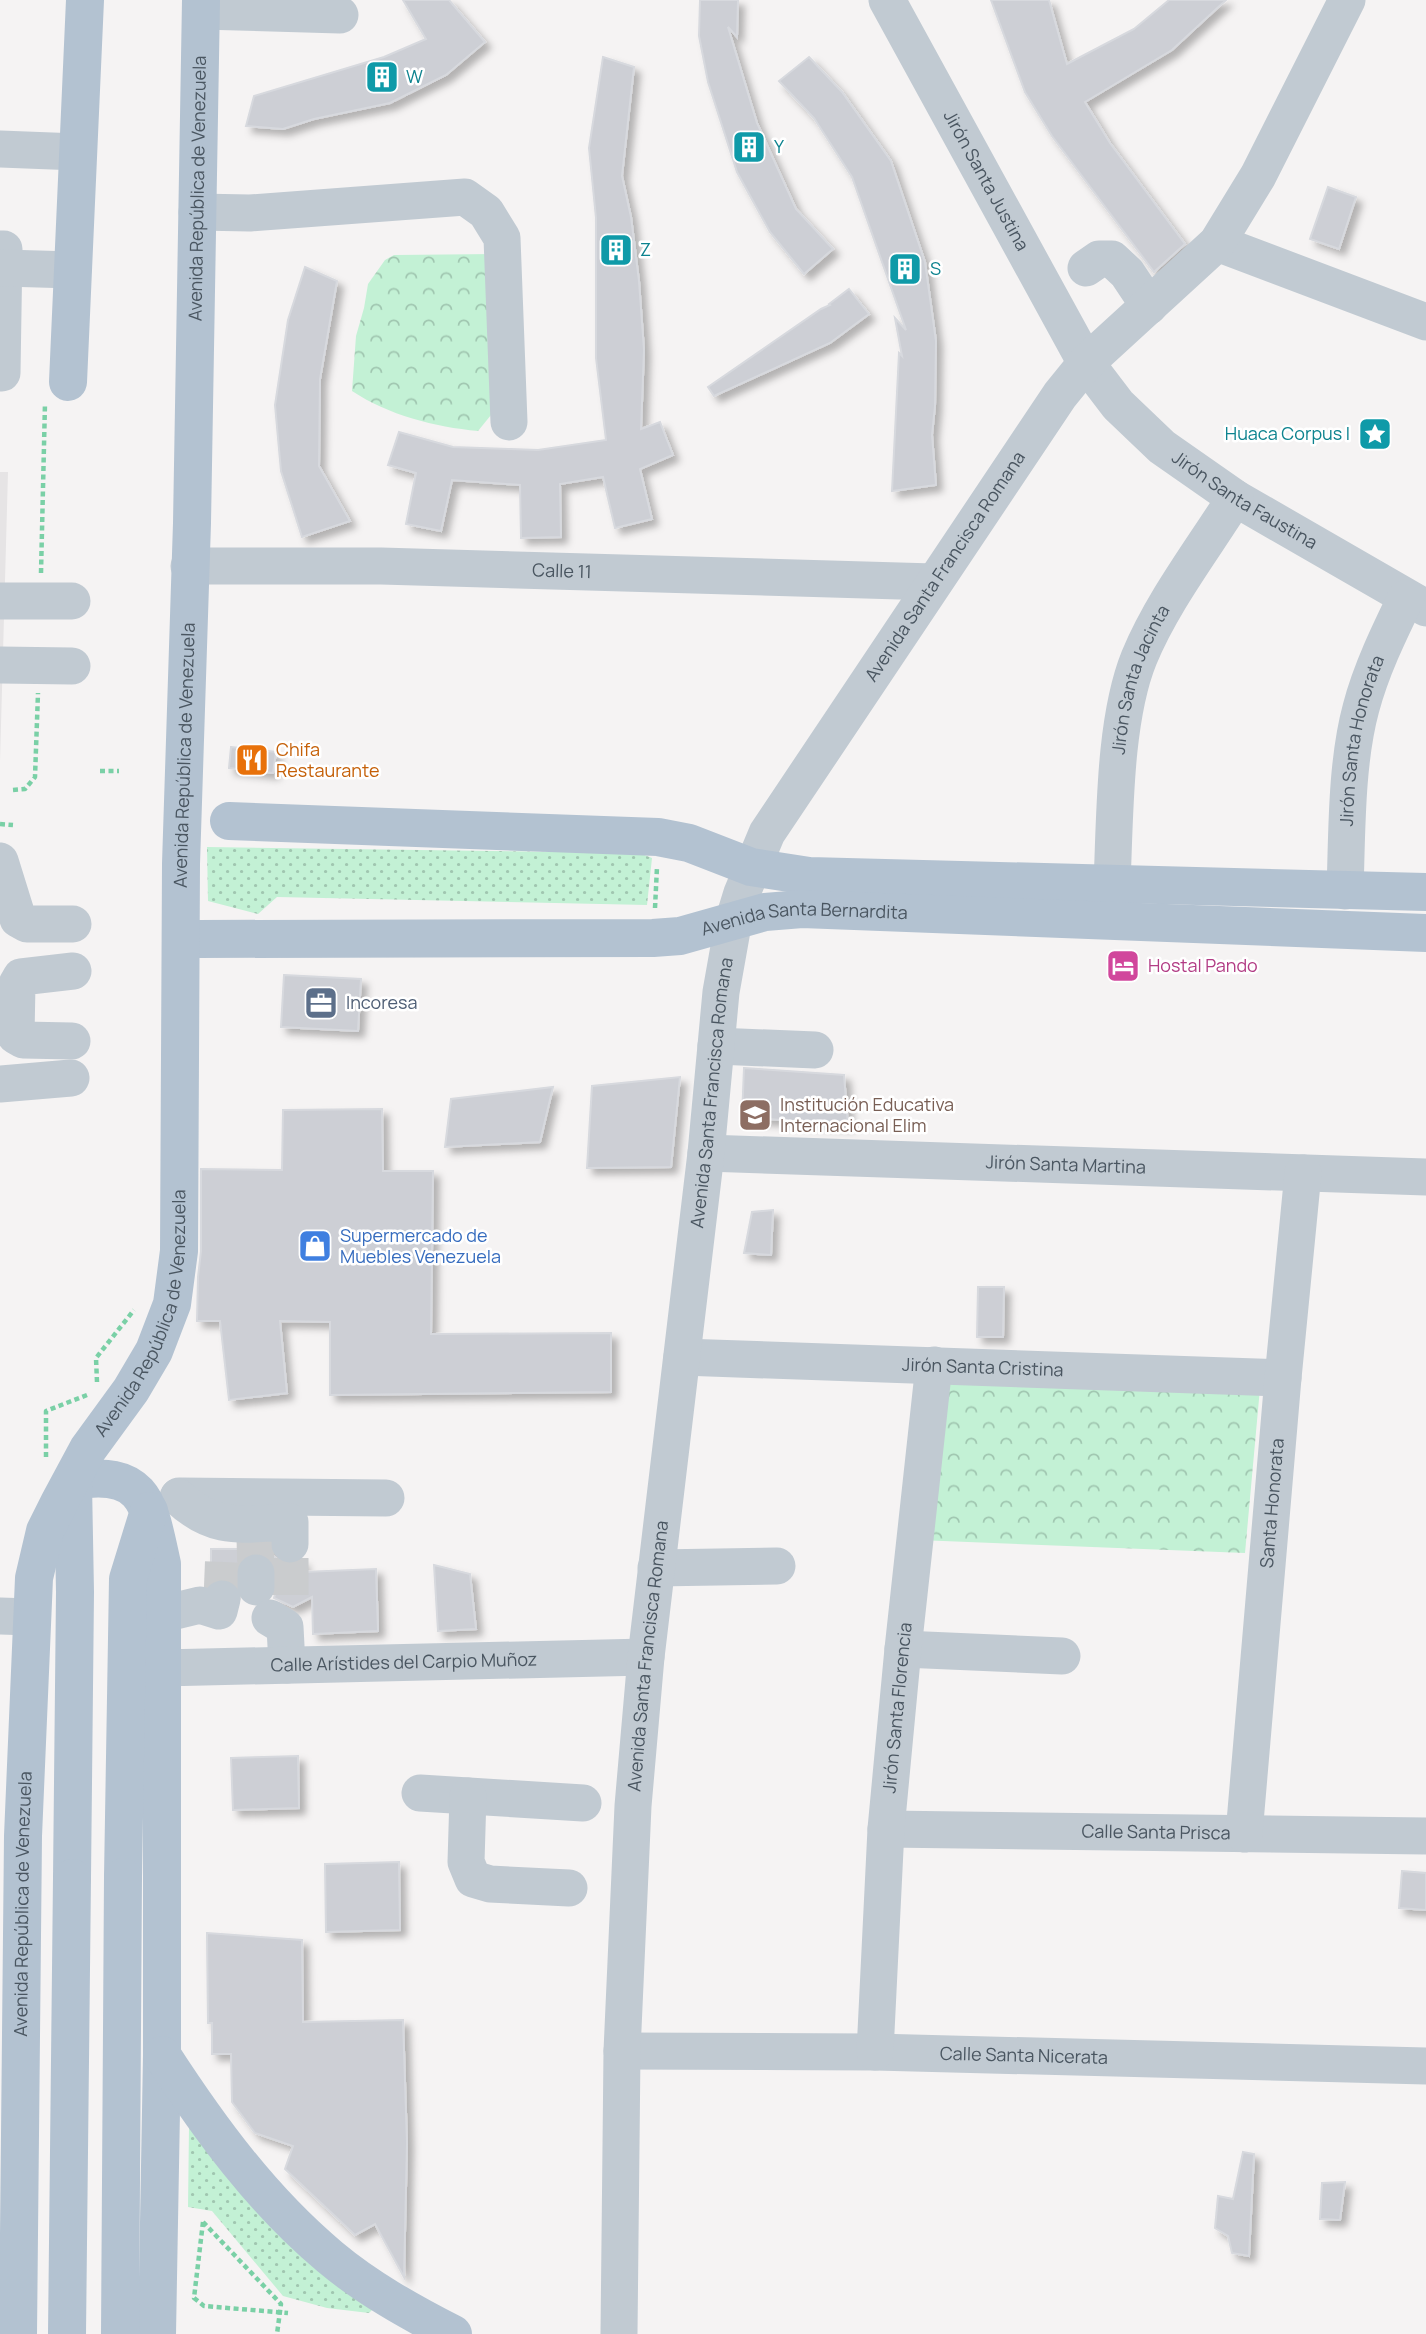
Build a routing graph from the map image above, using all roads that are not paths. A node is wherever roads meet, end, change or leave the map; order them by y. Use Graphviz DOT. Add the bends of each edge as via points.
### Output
graph roads {
  1 [pos="85,0"];
  2 [pos="887,0"];
  3 [pos="1347,0"];
  4 [pos="201,6"];
  5 [pos="340,15"];
  6 [pos="0,149"];
  7 [pos="78,152"];
  8 [pos="197,212"];
  9 [pos="1217,243"];
  10 [pos="2,258"];
  11 [pos="1086,268"];
  12 [pos="72,270"];
  13 [pos="1149,306"];
  14 [pos="1426,322"];
  15 [pos="1086,363"];
  16 [pos="0,373"];
  17 [pos="57,388"];
  18 [pos="509,422"];
  19 [pos="1236,498"];
  20 [pos="190,566"];
  21 [pos="934,582"];
  22 [pos="0,601"];
  23 [pos="56,601"];
  24 [pos="1416,603"];
  25 [pos="0,665"];
  26 [pos="55,666"];
  27 [pos="229,821"];
  28 [pos="0,862"];
  29 [pos="751,867"];
  30 [pos="1112,884"];
  31 [pos="1345,891"];
  32 [pos="1426,892"];
  33 [pos="734,919"];
  34 [pos="73,924"];
  35 [pos="1426,933"];
  36 [pos="182,937"];
  37 [pos="73,971"];
  38 [pos="72,1041"];
  39 [pos="716,1046"];
  40 [pos="815,1050"];
  41 [pos="71,1078"];
  42 [pos="0,1084"];
  43 [pos="706,1153"];
  44 [pos="1303,1173"];
  45 [pos="1426,1177"];
  46 [pos="682,1357"];
  47 [pos="934,1365"];
  48 [pos="1283,1378"];
  49 [pos="59,1473"];
  50 [pos="386,1498"];
  51 [pos="164,1503"];
  52 [pos="777,1566"];
  53 [pos="656,1568"];
  54 [pos="252,1580"];
  55 [pos="163,1614"];
  56 [pos="16,1617"];
  57 [pos="902,1648"];
  58 [pos="1062,1656"];
  59 [pos="646,1657"];
  60 [pos="287,1665"];
  61 [pos="205,1667"];
  62 [pos="162,1668"];
  63 [pos="420,1793"];
  64 [pos="468,1796"];
  65 [pos="583,1803"];
  66 [pos="886,1829"];
  67 [pos="1244,1834"];
  68 [pos="1426,1836"];
  69 [pos="12,1858"];
  70 [pos="569,1888"];
  71 [pos="11,1980"];
  72 [pos="622,2052"];
  73 [pos="875,2052"];
  74 [pos="162,2055"];
  75 [pos="1426,2066"];
  76 [pos="18,2334"];
  77 [pos="67,2334"];
  78 [pos="120,2334"];
  79 [pos="157,2334"];
  80 [pos="453,2334"];
  81 [pos="619,2334"];
  1 -- 7 [label="main road"];
  2 -- 15 [label="street, Jirón Santa Justina"];
  3 -- 9 [label="street, Avenida Santa Francisca Romana" via="1258,176"];
  4 -- 5 [label="street"];
  4 -- 8 [label="main road, Avenida República de Venezuela"];
  6 -- 7 [label="street"];
  7 -- 12 [label="main road"];
  8 -- 18 [label="street" via="250,213 465,197 486,212 502,238"];
  8 -- 20 [label="main road, Avenida República de Venezuela"];
  9 -- 13 [label="street, Avenida Santa Francisca Romana"];
  9 -- 14 [label="street"];
  10 -- 12 [label="street"];
  10 -- 16 [label="street"];
  11 -- 13 [label="street" via="1099,259 1112,259"];
  12 -- 17 [label="main road"];
  13 -- 15 [label="street, Avenida Santa Francisca Romana"];
  15 -- 19 [label="street, Jirón Santa Faustina" via="1118,405 1162,447"];
  15 -- 21 [label="street, Avenida Santa Francisca Romana"];
  19 -- 24 [label="street, Jirón Santa Faustina"];
  19 -- 30 [label="street, Jirón Santa Jacinta" via="1159,619 1139,659 1124,708"];
  20 -- 21 [label="street, Calle 11" via="382,566"];
  20 -- 36 [label="main road, Avenida República de Venezuela"];
  21 -- 29 [label="street, Avenida Santa Francisca Romana" via="767,833"];
  22 -- 23 [label="street"];
  24 -- 31 [label="street, Jirón Santa Honorata" via="1377,663 1361,707 1353,746"];
  25 -- 26 [label="street"];
  27 -- 29 [label="main road, Avenida Santa Bernardita" via="658,837 689,843"];
  28 -- 34 [label="street" via="18,919 27,924"];
  29 -- 30 [label="main road, Avenida Santa Bernardita" via="809,876"];
  29 -- 33 [label="street, Avenida Santa Francisca Romana"];
  30 -- 31 [label="main road, Avenida Santa Bernardita"];
  31 -- 32 [label="main road, Avenida Santa Bernardita"];
  33 -- 35 [label="main road, Avenida Santa Bernardita" via="802,909"];
  33 -- 36 [label="main road, Avenida Santa Bernardita" via="680,936 653,938"];
  33 -- 39 [label="street, Avenida Santa Francisca Romana"];
  36 -- 49 [label="main road, Avenida República de Venezuela" via="179,1251 172,1304 144,1369 88,1449"];
  37 -- 38 [label="street" via="21,977 16,1036"];
  39 -- 40 [label="street"];
  39 -- 43 [label="street, Avenida Santa Francisca Romana"];
  41 -- 42 [label="street"];
  43 -- 44 [label="street, Jirón Santa Martina"];
  43 -- 46 [label="street, Avenida Santa Francisca Romana"];
  44 -- 45 [label="street, Jirón Santa Martina"];
  44 -- 48 [label="street, Santa Honorata"];
  46 -- 47 [label="street, Jirón Santa Cristina"];
  46 -- 53 [label="street, Avenida Santa Francisca Romana"];
  47 -- 48 [label="street, Jirón Santa Cristina"];
  47 -- 57 [label="street, Jirón Santa Florencia"];
  48 -- 67 [label="street, Santa Honorata"];
  49 -- 51 [label="main road" via="124,1483"];
  49 -- 56 [label="main road, Avenida República de Venezuela" via="34,1578"];
  49 -- 77 [label="main road, Avenida República de Venezuela, bridge" via="75,1592"];
  50 -- 51 [label="street"];
  51 -- 54 [label="street" via="189,1508"];
  51 -- 55 [label="main road"];
  51 -- 78 [label="main road, bridge" via="128,1579"];
  52 -- 53 [label="street"];
  53 -- 59 [label="street, Avenida Santa Francisca Romana"];
  54 -- 55 [label="street" via="200,1605"];
  54 -- 60 [label="street"];
  54 -- 61 [label="street"];
  55 -- 62 [label="main road"];
  56 -- 69 [label="main road, Avenida República de Venezuela"];
  57 -- 58 [label="street"];
  57 -- 66 [label="street, Jirón Santa Florencia"];
  59 -- 60 [label="street, Calle Arístides del Carpio Muñoz"];
  59 -- 72 [label="street, Avenida Santa Francisca Romana" via="633,1806"];
  60 -- 61 [label="street, Calle Arístides del Carpio Muñoz"];
  61 -- 62 [label="street, Calle Arístides del Carpio Muñoz"];
  62 -- 74 [label="main road"];
  63 -- 64 [label="street"];
  64 -- 65 [label="street"];
  64 -- 70 [label="street" via="466,1862 472,1879"];
  66 -- 67 [label="street, Calle Santa Prisca"];
  66 -- 73 [label="street, Jirón Santa Florencia"];
  67 -- 68 [label="street, Calle Santa Prisca"];
  69 -- 71 [label="main road, Avenida República de Venezuela"];
  71 -- 76 [label="main road, Avenida República de Venezuela"];
  72 -- 73 [label="street, Calle Santa Nicerata"];
  72 -- 81 [label="street, Avenida Santa Francisca Romana"];
  73 -- 75 [label="street, Calle Santa Nicerata"];
  74 -- 79 [label="main road"];
  74 -- 80 [label="main road" via="248,2176 330,2257 394,2302"];
}
